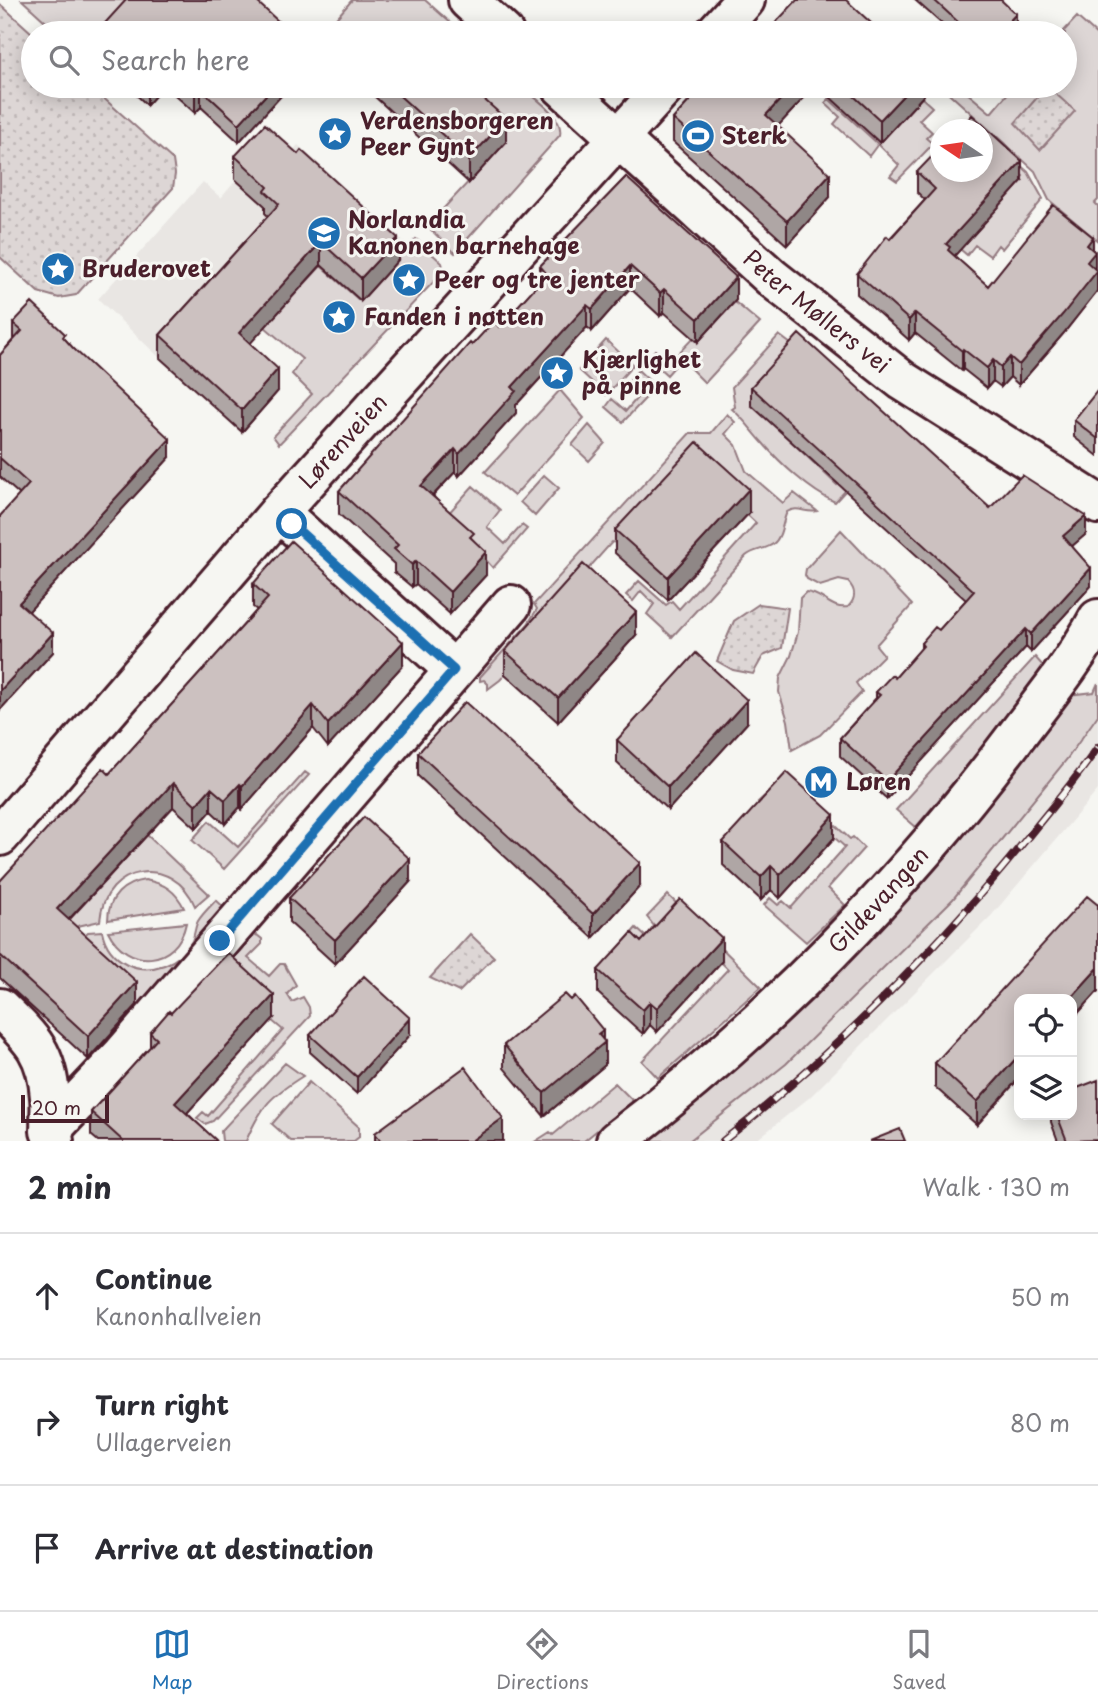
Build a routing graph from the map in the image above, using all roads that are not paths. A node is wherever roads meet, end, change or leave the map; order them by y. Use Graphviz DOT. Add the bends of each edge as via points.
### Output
graph roads {
  1 [pos="468,0"];
  2 [pos="745,0"];
  3 [pos="491,21"];
  4 [pos="726,21"];
  5 [pos="574,98"];
  6 [pos="655,98"];
  7 [pos="618,139"];
  8 [pos="1098,504"];
  9 [pos="279,512"];
  10 [pos="511,605"];
  11 [pos="1098,619"];
  12 [pos="454,670"];
  13 [pos="0,836"];
  14 [pos="0,1008"];
  15 [pos="52,1136"];
  16 [pos="616,1141"];
  1 -- 3 [label="street"];
  2 -- 4 [label="street"];
  5 -- 7 [label="street, Peter Møllers vei"];
  6 -- 7 [label="street, Lørenveien"];
  7 -- 8 [label="street, Peter Møllers vei" via="772,278 903,381"];
  7 -- 9 [label="street, Lørenveien"];
  9 -- 12 [label="street"];
  9 -- 13 [label="street, Lørenveien"];
  10 -- 12 [label="street"];
  11 -- 16 [label="street, Gildevangen" via="1083,648 967,800 854,926 681,1092"];
  12 -- 15 [label="street"];
  14 -- 15 [label="street" via="34,1042 47,1070"];
}
